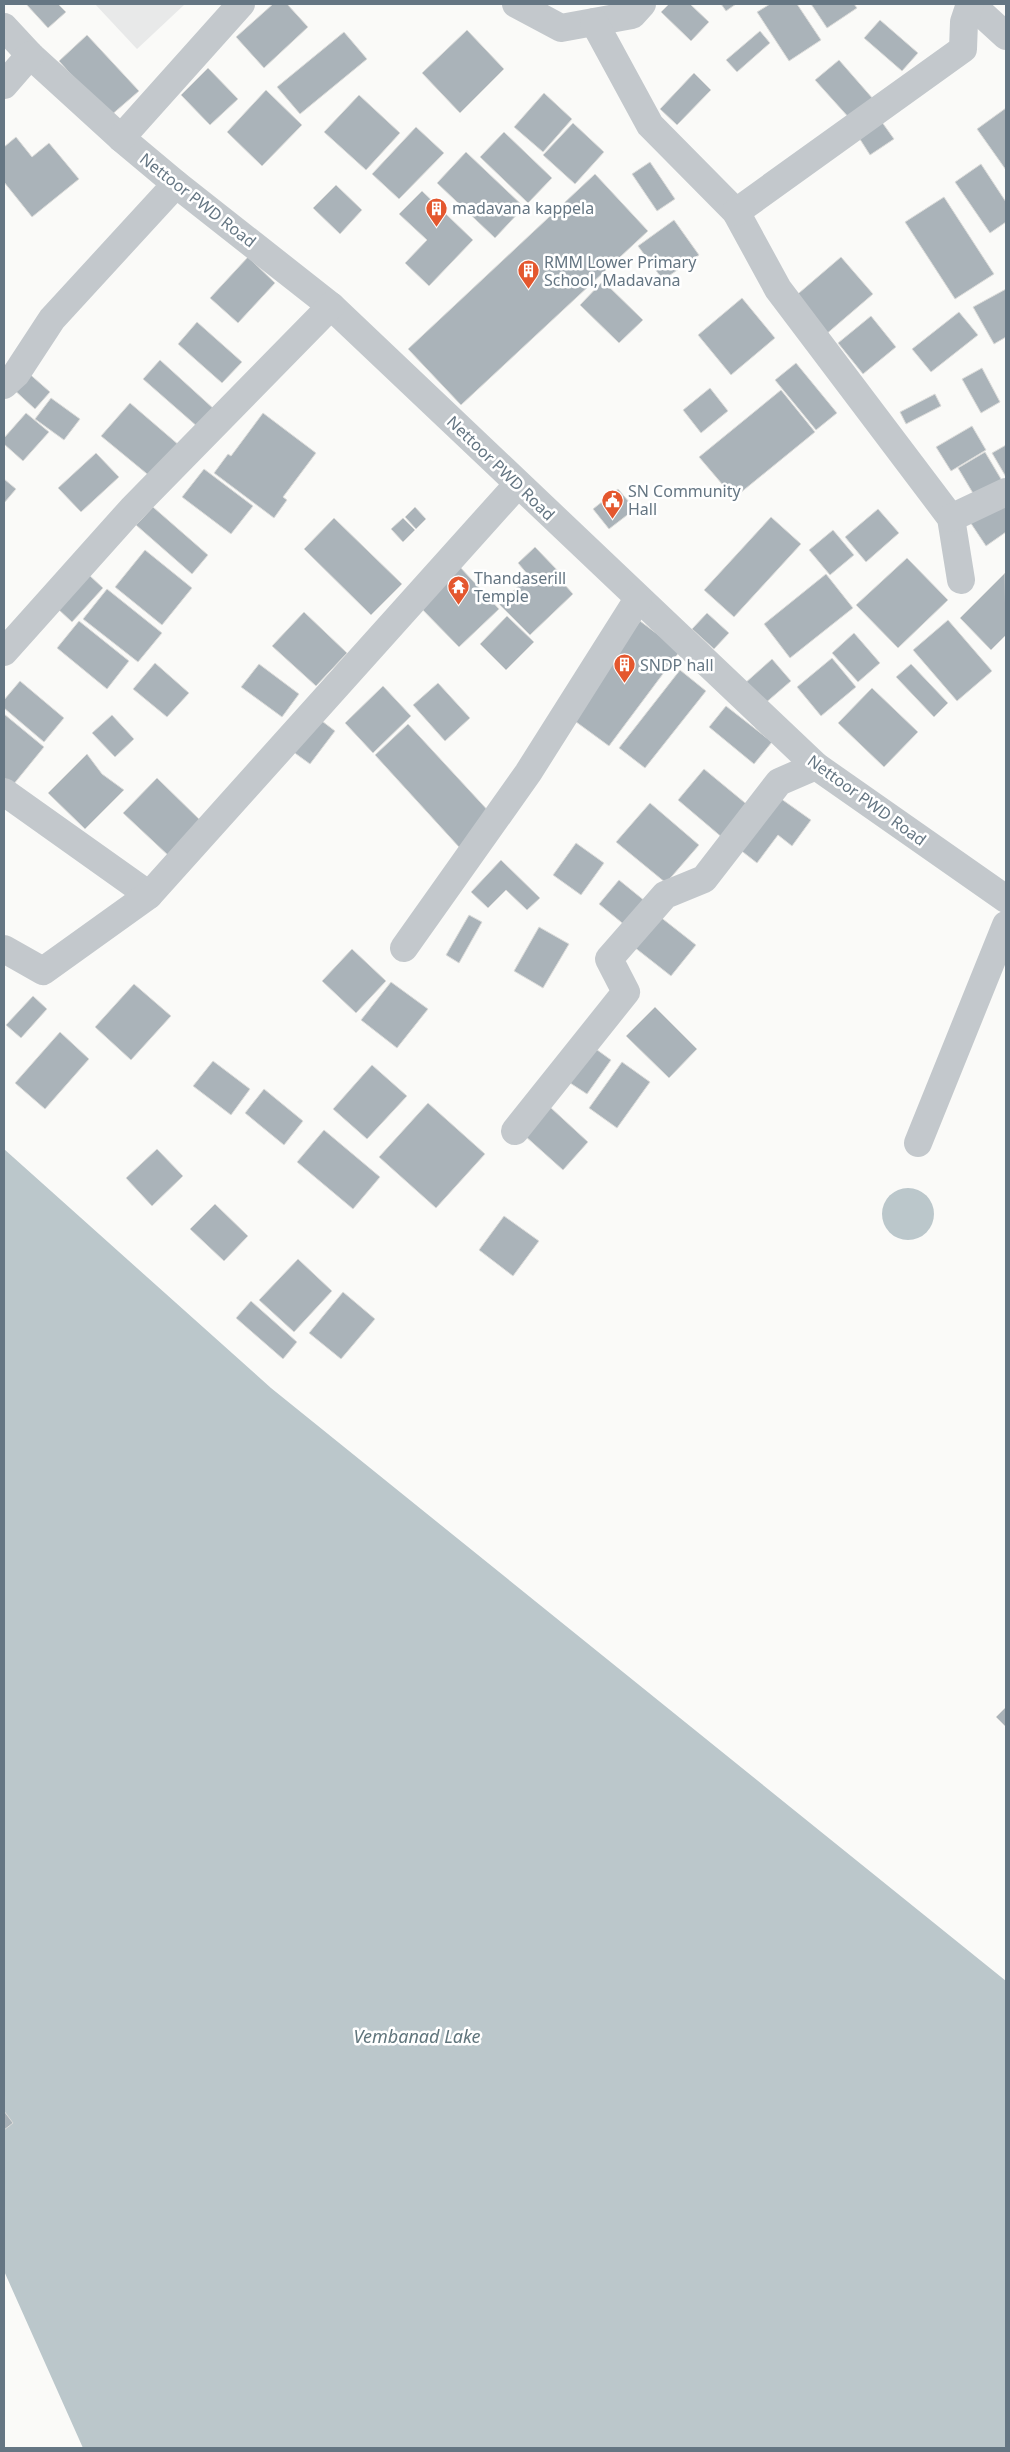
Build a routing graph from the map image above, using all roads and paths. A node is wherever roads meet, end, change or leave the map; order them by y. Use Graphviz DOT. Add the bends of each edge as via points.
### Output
graph roads {
  1 [pos="241,4"];
  2 [pos="516,4"];
  3 [pos="642,4"];
  4 [pos="971,4"];
  5 [pos="594,22"];
  6 [pos="4,27"];
  7 [pos="1006,36"];
  8 [pos="30,54"];
  9 [pos="4,85"];
  10 [pos="121,138"];
  11 [pos="176,184"];
  12 [pos="736,212"];
  13 [pos="331,306"];
  14 [pos="4,385"];
  15 [pos="518,484"];
  16 [pos="1006,492"];
  17 [pos="951,518"];
  18 [pos="961,580"];
  19 [pos="638,599"];
  20 [pos="4,652"];
  21 [pos="816,766"];
  22 [pos="4,792"];
  23 [pos="149,895"];
  24 [pos="1006,899"];
  25 [pos="1006,925"];
  26 [pos="404,948"];
  27 [pos="4,949"];
  28 [pos="515,1131"];
  29 [pos="918,1143"];
  1 -- 10 [label="street"];
  2 -- 5 [label="street" via="561,28"];
  3 -- 5 [label="street" via="632,15"];
  4 -- 7 [label="street"];
  4 -- 12 [label="street" via="964,22 963,48"];
  5 -- 12 [label="street" via="650,125"];
  6 -- 8 [label="street, Nettoor PWD Road"];
  8 -- 9 [label="street"];
  8 -- 10 [label="street, Nettoor PWD Road"];
  10 -- 11 [label="street, Nettoor PWD Road"];
  11 -- 13 [label="street, Nettoor PWD Road"];
  11 -- 14 [label="street" via="52,319 16,374"];
  12 -- 17 [label="street" via="778,289"];
  13 -- 15 [label="street, Nettoor PWD Road"];
  13 -- 20 [label="street" via="132,509"];
  15 -- 19 [label="street, Nettoor PWD Road"];
  15 -- 23 [label="street"];
  16 -- 17 [label="street"];
  17 -- 18 [label="street"];
  19 -- 21 [label="street, Nettoor PWD Road"];
  19 -- 26 [label="street" via="528,773"];
  21 -- 24 [label="street, Nettoor PWD Road"];
  21 -- 28 [label="street" via="779,782 704,879 665,895 609,959 626,992"];
  22 -- 23 [label="street"];
  23 -- 27 [label="street" via="43,971"];
  25 -- 29 [label="street"];
}
